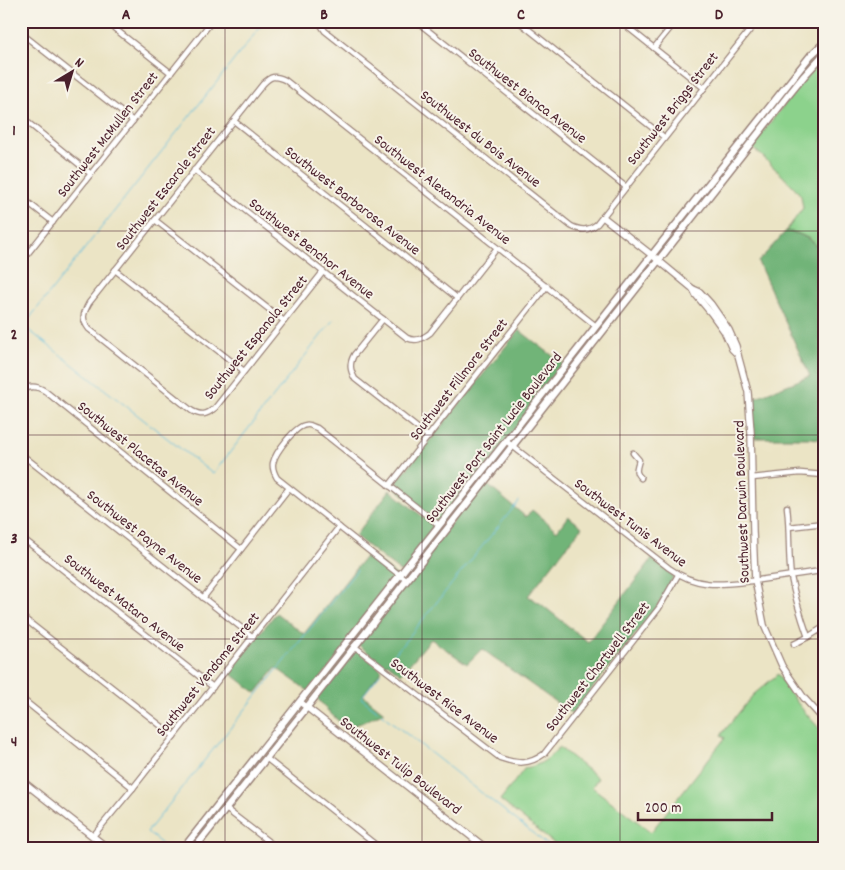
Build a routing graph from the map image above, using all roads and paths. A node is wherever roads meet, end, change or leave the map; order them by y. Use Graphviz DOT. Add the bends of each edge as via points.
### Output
graph roads {
  1 [pos="105,21"];
  2 [pos="320,21"];
  3 [pos="416,21"];
  4 [pos="518,21"];
  5 [pos="620,21"];
  6 [pos="676,21"];
  7 [pos="757,21"];
  8 [pos="210,22"];
  9 [pos="21,33"];
  10 [pos="824,43"];
  11 [pos="654,48"];
  12 [pos="824,54"];
  13 [pos="171,73"];
  14 [pos="272,77"];
  15 [pos="704,88"];
  16 [pos="21,117"];
  17 [pos="133,121"];
  18 [pos="234,121"];
  19 [pos="664,137"];
  20 [pos="743,141"];
  21 [pos="740,158"];
  22 [pos="194,170"];
  23 [pos="91,174"];
  24 [pos="626,187"];
  25 [pos="21,197"];
  26 [pos="603,217"];
  27 [pos="155,220"];
  28 [pos="53,222"];
  29 [pos="497,248"];
  30 [pos="652,255"];
  31 [pos="658,260"];
  32 [pos="21,262"];
  33 [pos="115,270"];
  34 [pos="323,272"];
  35 [pos="547,286"];
  36 [pos="457,298"];
  37 [pos="383,319"];
  38 [pos="284,321"];
  39 [pos="596,326"];
  40 [pos="593,344"];
  41 [pos="244,371"];
  42 [pos="21,390"];
  43 [pos="204,414"];
  44 [pos="429,436"];
  45 [pos="506,441"];
  46 [pos="512,446"];
  47 [pos="633,453"];
  48 [pos="21,454"];
  49 [pos="824,459"];
  50 [pos="824,468"];
  51 [pos="824,474"];
  52 [pos="641,478"];
  53 [pos="752,478"];
  54 [pos="389,486"];
  55 [pos="290,488"];
  56 [pos="787,507"];
  57 [pos="824,523"];
  58 [pos="439,525"];
  59 [pos="339,527"];
  60 [pos="789,527"];
  61 [pos="21,537"];
  62 [pos="241,549"];
  63 [pos="824,572"];
  64 [pos="400,575"];
  65 [pos="678,575"];
  66 [pos="791,576"];
  67 [pos="406,580"];
  68 [pos="755,580"];
  69 [pos="203,598"];
  70 [pos="21,616"];
  71 [pos="824,627"];
  72 [pos="253,637"];
  73 [pos="808,637"];
  74 [pos="794,644"];
  75 [pos="354,646"];
  76 [pos="214,687"];
  77 [pos="21,698"];
  78 [pos="300,702"];
  79 [pos="307,707"];
  80 [pos="824,720"];
  81 [pos="174,736"];
  82 [pos="266,758"];
  83 [pos="526,762"];
  84 [pos="21,780"];
  85 [pos="133,788"];
  86 [pos="226,809"];
  87 [pos="93,836"];
  88 [pos="109,849"];
  89 [pos="184,849"];
  90 [pos="194,849"];
  91 [pos="278,849"];
  92 [pos="381,849"];
  93 [pos="487,849"];
  1 -- 13 [label="street"];
  2 -- 26 [label="street, Southwest du Bois Avenue" via="325,31 571,226 585,230"];
  3 -- 24 [label="street, Southwest Bianca Avenue"];
  4 -- 19 [label="street"];
  5 -- 11 [label="street"];
  6 -- 11 [label="street"];
  7 -- 15 [label="street, Southwest Briggs Street"];
  8 -- 13 [label="street, Southwest McMullen Street"];
  9 -- 17 [label="street"];
  10 -- 20 [label="main road, Southwest Port Saint Lucie Boulevard"];
  11 -- 15 [label="street"];
  12 -- 21 [label="main road, Southwest Port Saint Lucie Boulevard"];
  13 -- 17 [label="street, Southwest McMullen Street"];
  14 -- 18 [label="street, Southwest Escarole Street"];
  14 -- 29 [label="street, Southwest Alexandria Avenue" via="285,80"];
  15 -- 19 [label="street, Southwest Briggs Street"];
  16 -- 23 [label="street"];
  17 -- 23 [label="street, Southwest McMullen Street"];
  18 -- 22 [label="street, Southwest Escarole Street"];
  18 -- 36 [label="street, Southwest Barbarosa Avenue"];
  19 -- 24 [label="street, Southwest Briggs Street"];
  20 -- 21 [label="main road"];
  20 -- 30 [label="main road, Southwest Port Saint Lucie Boulevard"];
  21 -- 31 [label="main road, Southwest Port Saint Lucie Boulevard"];
  22 -- 27 [label="street, Southwest Escarole Street"];
  22 -- 34 [label="street, Southwest Benchor Avenue"];
  23 -- 28 [label="street, Southwest McMullen Street"];
  24 -- 26 [label="street, Southwest du Bois Avenue"];
  25 -- 28 [label="street"];
  26 -- 30 [label="street, Southwest Darwin Boulevard"];
  27 -- 33 [label="street, Southwest Escarole Street"];
  27 -- 38 [label="street"];
  28 -- 32 [label="street, Southwest McMullen Street"];
  29 -- 35 [label="street, Southwest Alexandria Avenue"];
  29 -- 36 [label="street"];
  30 -- 31 [label="street, Southwest Darwin Boulevard"];
  30 -- 39 [label="main road, Southwest Port Saint Lucie Boulevard"];
  31 -- 40 [label="main road, Southwest Port Saint Lucie Boulevard"];
  31 -- 53 [label="street, Southwest Darwin Boulevard" via="693,289 738,355 748,392"];
  33 -- 41 [label="street"];
  33 -- 43 [label="street, Southwest Escarole Street" via="89,303 84,312 85,324 192,411"];
  34 -- 37 [label="street, Southwest Benchor Avenue"];
  34 -- 38 [label="street, Southwest Espanola Street"];
  35 -- 39 [label="street, Southwest Alexandria Avenue"];
  35 -- 44 [label="street, Southwest Fillmore Street"];
  36 -- 37 [label="street, Southwest Benchor Avenue" via="430,333 417,340 406,338"];
  37 -- 44 [label="street" via="351,360 352,373"];
  38 -- 41 [label="street, Southwest Espanola Street"];
  39 -- 40 [label="main road"];
  39 -- 45 [label="main road, Southwest Port Saint Lucie Boulevard"];
  40 -- 46 [label="main road, Southwest Port Saint Lucie Boulevard"];
  41 -- 43 [label="street, Southwest Espanola Street" via="215,408"];
  42 -- 62 [label="street, Southwest Placetas Avenue" via="33,386 45,391"];
  44 -- 54 [label="street, Southwest Fillmore Street"];
  45 -- 46 [label="street, Southwest Tunis Avenue"];
  45 -- 58 [label="main road, Southwest Port Saint Lucie Boulevard"];
  46 -- 65 [label="street, Southwest Tunis Avenue"];
  46 -- 67 [label="main road, Southwest Port Saint Lucie Boulevard"];
  47 -- 52 [label="street" via="639,460 636,472"];
  48 -- 69 [label="street, Southwest Payne Avenue"];
  49 -- 50 [label="street"];
  51 -- 53 [label="street"];
  53 -- 68 [label="street, Southwest Darwin Boulevard"];
  54 -- 55 [label="street" via="317,428 305,425 294,431 273,462 277,478"];
  54 -- 58 [label="street"];
  55 -- 59 [label="street"];
  55 -- 62 [label="street"];
  56 -- 60 [label="street"];
  57 -- 60 [label="street"];
  58 -- 64 [label="main road, Southwest Port Saint Lucie Boulevard"];
  59 -- 64 [label="street"];
  59 -- 72 [label="street, Southwest Vendome Street"];
  60 -- 66 [label="street"];
  61 -- 76 [label="street, Southwest Mataro Avenue"];
  62 -- 69 [label="street"];
  63 -- 66 [label="street, Southwest Tunis Avenue"];
  64 -- 67 [label="street"];
  64 -- 78 [label="main road, Southwest Port Saint Lucie Boulevard"];
  65 -- 68 [label="street, Southwest Tunis Avenue" via="710,584"];
  65 -- 83 [label="street, Southwest Chartwell Street" via="659,608 544,754"];
  66 -- 68 [label="street, Southwest Tunis Avenue"];
  66 -- 73 [label="street"];
  67 -- 75 [label="main road, Southwest Port Saint Lucie Boulevard"];
  68 -- 80 [label="street, Southwest Darwin Boulevard" via="764,625 782,666"];
  69 -- 72 [label="street, Southwest Payne Avenue"];
  70 -- 81 [label="street"];
  71 -- 73 [label="street"];
  72 -- 76 [label="street, Southwest Vendome Street"];
  73 -- 74 [label="street"];
  75 -- 79 [label="main road, Southwest Port Saint Lucie Boulevard"];
  75 -- 83 [label="street, Southwest Rice Avenue" via="500,758 514,763"];
  76 -- 81 [label="street, Southwest Vendome Street"];
  77 -- 85 [label="street"];
  78 -- 79 [label="street, Southwest Tulip Boulevard"];
  78 -- 89 [label="main road, Southwest Port Saint Lucie Boulevard"];
  79 -- 82 [label="main road, Southwest Port Saint Lucie Boulevard"];
  79 -- 93 [label="street, Southwest Tulip Boulevard"];
  81 -- 85 [label="street, Southwest Vendome Street"];
  82 -- 86 [label="main road, Southwest Port Saint Lucie Boulevard"];
  82 -- 92 [label="street"];
  84 -- 87 [label="street"];
  85 -- 87 [label="street, Southwest Vendome Street"];
  86 -- 90 [label="main road, Southwest Port Saint Lucie Boulevard"];
  86 -- 91 [label="street"];
  87 -- 88 [label="street"];
}
